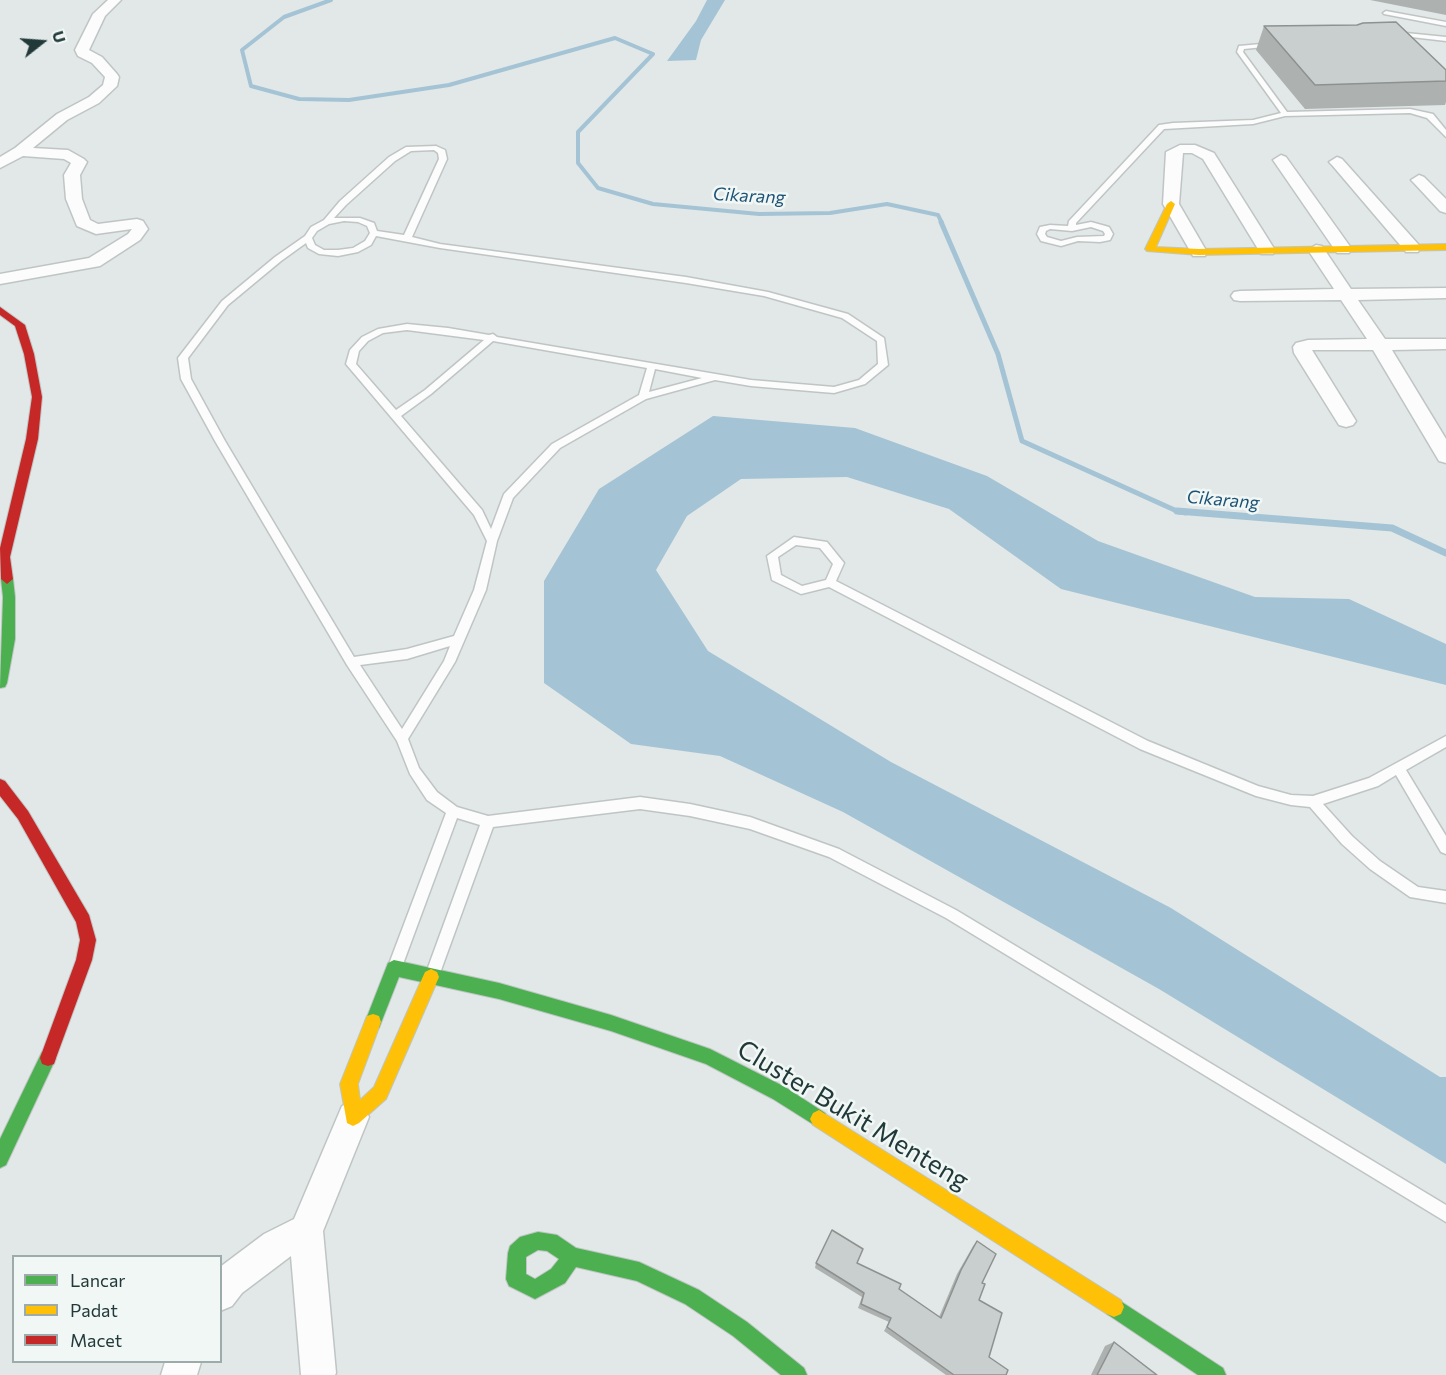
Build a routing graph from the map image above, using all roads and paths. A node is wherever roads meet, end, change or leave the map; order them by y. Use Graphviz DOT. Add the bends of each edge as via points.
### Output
graph roads {
  1 [pos="116,0"];
  2 [pos="1386,13"];
  3 [pos="1446,24"];
  4 [pos="1387,31"];
  5 [pos="1446,39"];
  6 [pos="1276,45"];
  7 [pos="1285,114"];
  8 [pos="1446,135"];
  9 [pos="20,151"];
  10 [pos="1281,160"];
  11 [pos="1337,162"];
  12 [pos="0,163"];
  13 [pos="1419,180"];
  14 [pos="1171,204"];
  15 [pos="1446,208"];
  16 [pos="327,222"];
  17 [pos="1071,229"];
  18 [pos="374,234"];
  19 [pos="308,238"];
  20 [pos="406,238"];
  21 [pos="1079,239"];
  22 [pos="1446,247"];
  23 [pos="1412,248"];
  24 [pos="1343,249"];
  25 [pos="1267,250"];
  26 [pos="1316,250"];
  27 [pos="1199,252"];
  28 [pos="0,279"];
  29 [pos="1446,293"];
  30 [pos="1346,295"];
  31 [pos="1240,296"];
  32 [pos="0,309"];
  33 [pos="493,337"];
  34 [pos="1379,344"];
  35 [pos="1446,344"];
  36 [pos="652,365"];
  37 [pos="715,376"];
  38 [pos="643,397"];
  39 [pos="394,416"];
  40 [pos="1346,421"];
  41 [pos="1446,456"];
  42 [pos="492,541"];
  43 [pos="830,583"];
  44 [pos="459,639"];
  45 [pos="351,662"];
  46 [pos="0,683"];
  47 [pos="402,739"];
  48 [pos="1446,741"];
  49 [pos="1398,767"];
  50 [pos="0,785"];
  51 [pos="1313,802"];
  52 [pos="453,811"];
  53 [pos="488,822"];
  54 [pos="1446,848"];
  55 [pos="1446,897"];
  56 [pos="394,968"];
  57 [pos="431,977"];
  58 [pos="353,1117"];
  59 [pos="0,1159"];
  60 [pos="1446,1214"];
  61 [pos="306,1231"];
  62 [pos="572,1257"];
  63 [pos="222,1291"];
  64 [pos="319,1374"];
  65 [pos="797,1375"];
  66 [pos="1216,1375"];
  1 -- 9 [label="street" via="99,14 82,50 112,77 110,86"];
  2 -- 3 [label="lane"];
  4 -- 5 [label="lane"];
  6 -- 7 [label="lane" via="1241,46 1240,52"];
  7 -- 8 [label="lane" via="1410,111 1430,116"];
  7 -- 17 [label="lane" via="1253,122 1162,127 1072,223"];
  9 -- 12 [label="street"];
  9 -- 28 [label="street" via="76,158 79,162 72,175 74,199 83,223 96,229 137,224 140,229 112,253 94,262"];
  10 -- 24 [label="street"];
  11 -- 23 [label="street"];
  13 -- 15 [label="street"];
  14 -- 25 [label="street" via="1174,152 1187,148 1202,152 1215,163"];
  14 -- 27 [label="street"];
  14 -- 27 [label="street" via="1150,249"];
  16 -- 18 [label="lane" via="360,220 371,225"];
  16 -- 19 [label="lane" via="314,229"];
  16 -- 20 [label="lane" via="392,159 409,149 436,148 443,159"];
  17 -- 21 [label="lane"];
  17 -- 21 [label="lane" via="1099,225 1109,234 1100,240"];
  17 -- 21 [label="lane" via="1050,227 1041,234 1044,239 1061,244"];
  18 -- 19 [label="lane" via="356,250 338,253 322,252 311,246"];
  18 -- 20 [label="lane"];
  19 -- 45 [label="lane" via="225,303 183,358 186,379 220,441"];
  20 -- 37 [label="lane" via="765,294 845,316 880,340 883,365 862,382 834,390"];
  22 -- 23 [label="street"];
  23 -- 24 [label="street"];
  24 -- 26 [label="street"];
  25 -- 26 [label="street"];
  25 -- 27 [label="street"];
  26 -- 30 [label="street"];
  29 -- 30 [label="street"];
  30 -- 31 [label="street"];
  30 -- 34 [label="street"];
  32 -- 46 [label="street" via="20,325 37,397 32,440 4,557 9,597 8,639"];
  33 -- 36 [label="lane"];
  33 -- 39 [label="lane"];
  33 -- 39 [label="lane" via="407,327 381,331 365,339 355,350 351,364"];
  34 -- 35 [label="street"];
  34 -- 40 [label="street" via="1302,347"];
  34 -- 41 [label="street"];
  36 -- 37 [label="lane"];
  36 -- 38 [label="lane"];
  37 -- 38 [label="lane"];
  38 -- 42 [label="lane" via="556,446 508,497"];
  39 -- 42 [label="lane" via="478,513"];
  42 -- 44 [label="lane" via="480,590"];
  43 -- 43 [label="lane" via="801,590 776,577 772,556 794,541 823,545 839,563"];
  43 -- 51 [label="lane" via="1143,745 1256,791"];
  44 -- 45 [label="lane" via="407,654"];
  44 -- 47 [label="lane"];
  45 -- 47 [label="lane"];
  47 -- 52 [label="lane" via="414,770 432,796"];
  48 -- 49 [label="lane"];
  49 -- 51 [label="lane" via="1373,782"];
  49 -- 54 [label="lane"];
  50 -- 59 [label="street" via="23,815 84,920 87,940 84,960 44,1068"];
  51 -- 55 [label="lane" via="1375,865 1415,892"];
  52 -- 53 [label="lane"];
  52 -- 56 [label="lane"];
  53 -- 57 [label="lane"];
  53 -- 60 [label="lane" via="640,803 750,823 834,853 951,914"];
  56 -- 57 [label="street, Cluster Bukit Menteng"];
  56 -- 58 [label="street" via="350,1084"];
  57 -- 58 [label="street" via="380,1093"];
  57 -- 66 [label="street, Cluster Bukit Menteng" via="611,1023 710,1057 780,1093 864,1145"];
  58 -- 61 [label="street"];
  61 -- 63 [label="street" via="276,1246"];
  61 -- 64 [label="street"];
  62 -- 65 [label="street" via="639,1272 693,1297"];
}
